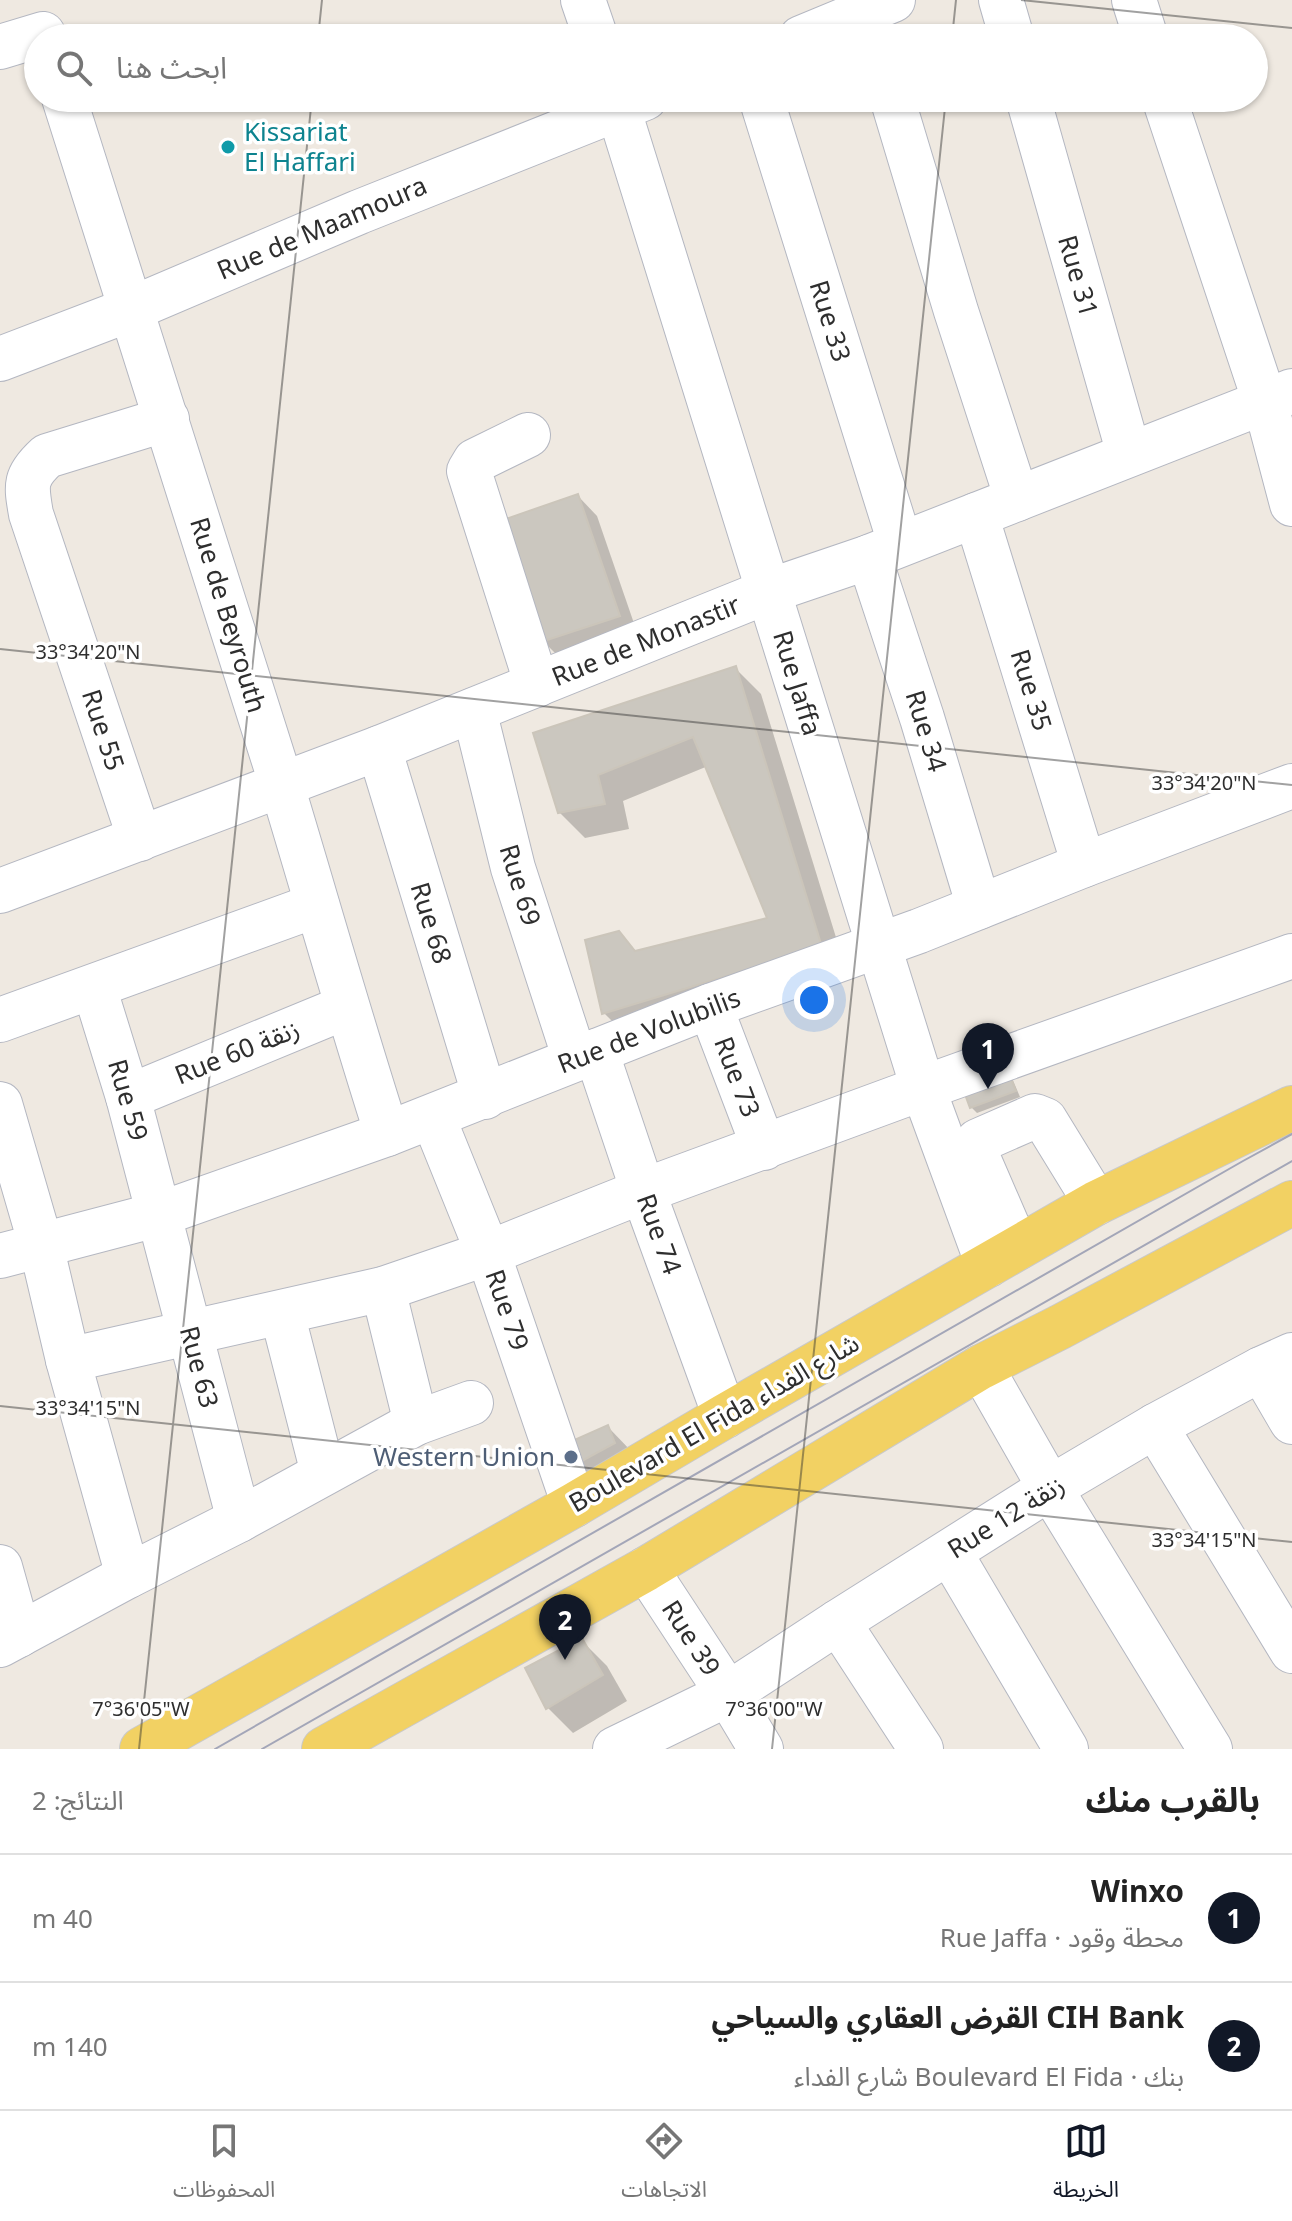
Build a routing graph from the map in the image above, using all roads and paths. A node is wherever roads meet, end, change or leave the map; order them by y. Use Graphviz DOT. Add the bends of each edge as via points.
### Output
graph roads {
  1 [pos="583,0"];
  2 [pos="1001,0"];
  3 [pos="1134,0"];
  4 [pos="877,16"];
  5 [pos="591,24"];
  6 [pos="849,24"];
  7 [pos="1008,24"];
  8 [pos="1142,24"];
  9 [pos="24,33"];
  10 [pos="0,47"];
  11 [pos="68,112"];
  12 [pos="600,112"];
  13 [pos="629,112"];
  14 [pos="765,112"];
  15 [pos="896,112"];
  16 [pos="1032,112"];
  17 [pos="1169,112"];
  18 [pos="131,309"];
  19 [pos="0,359"];
  20 [pos="1279,397"];
  21 [pos="167,419"];
  22 [pos="528,435"];
  23 [pos="1129,454"];
  24 [pos="1017,499"];
  25 [pos="1292,504"];
  26 [pos="976,515"];
  27 [pos="884,550"];
  28 [pos="769,591"];
  29 [pos="537,685"];
  30 [pos="474,710"];
  31 [pos="379,748"];
  32 [pos="281,785"];
  33 [pos="1292,786"];
  34 [pos="140,839"];
  35 [pos="1084,865"];
  36 [pos="1,889"];
  37 [pos="317,905"];
  38 [pos="979,907"];
  39 [pos="878,945"];
  40 [pos="1292,956"];
  41 [pos="94,987"];
  42 [pos="710,1006"];
  43 [pos="346,1007"];
  44 [pos="0,1020"];
  45 [pos="585,1055"];
  46 [pos="923,1088"];
  47 [pos="128,1097"];
  48 [pos="485,1097"];
  49 [pos="0,1104"];
  50 [pos="1292,1108"];
  51 [pos="433,1117"];
  52 [pos="387,1134"];
  53 [pos="764,1148"];
  54 [pos="643,1191"];
  55 [pos="1096,1203"];
  56 [pos="1292,1203"];
  57 [pos="160,1214"];
  58 [pos="20,1250"];
  59 [pos="488,1253"];
  60 [pos="1002,1256"];
  61 [pos="383,1289"];
  62 [pos="282,1313"];
  63 [pos="190,1334"];
  64 [pos="68,1360"];
  65 [pos="1276,1362"];
  66 [pos="981,1367"];
  67 [pos="471,1403"];
  68 [pos="725,1416"];
  69 [pos="1292,1422"];
  70 [pos="416,1423"];
  71 [pos="1155,1426"];
  72 [pos="323,1473"];
  73 [pos="1050,1488"];
  74 [pos="574,1505"];
  75 [pos="239,1520"];
  76 [pos="950,1553"];
  77 [pos="0,1567"];
  78 [pos="646,1569"];
  79 [pos="128,1576"];
  80 [pos="838,1622"];
  81 [pos="9,1640"];
  82 [pos="1292,1651"];
  83 [pos="728,1694"];
  84 [pos="142,1749"];
  85 [pos="324,1749"];
  86 [pos="615,1749"];
  87 [pos="761,1749"];
  88 [pos="921,1749"];
  89 [pos="1066,1749"];
  90 [pos="1210,1749"];
  1 -- 5 [label="street"];
  2 -- 7 [label="street"];
  3 -- 8 [label="street"];
  4 -- 6 [label="street"];
  9 -- 10 [label="street"];
  11 -- 18 [label="street, Rue de Beyrouth"];
  12 -- 18 [label="street, Rue de Maamoura"];
  13 -- 28 [label="street, Rue Jaffa"];
  14 -- 27 [label="street, Rue 33"];
  15 -- 24 [label="street"];
  16 -- 23 [label="street, Rue 31"];
  17 -- 20 [label="street"];
  18 -- 19 [label="street, Rue de Maamoura"];
  18 -- 21 [label="street, Rue de Beyrouth"];
  20 -- 23 [label="street, Rue de Monastir"];
  20 -- 25 [label="street"];
  21 -- 32 [label="street, Rue de Beyrouth"];
  21 -- 34 [label="street, Rue 55" via="47,456 27,484 31,514"];
  22 -- 29 [label="street" via="475,461 469,471"];
  23 -- 24 [label="street, Rue de Monastir"];
  24 -- 26 [label="street, Rue de Monastir"];
  26 -- 27 [label="street, Rue de Monastir"];
  26 -- 35 [label="street, Rue 35"];
  27 -- 28 [label="street, Rue de Monastir"];
  27 -- 38 [label="street, Rue 34" via="922,718"];
  28 -- 29 [label="street, Rue de Monastir"];
  28 -- 39 [label="street, Rue Jaffa"];
  29 -- 30 [label="street, Rue de Monastir"];
  30 -- 31 [label="street, Rue de Monastir"];
  30 -- 45 [label="street, Rue 69" via="513,868"];
  31 -- 32 [label="street, Rue de Monastir"];
  31 -- 48 [label="street, Rue 68"];
  32 -- 34 [label="street, Rue de Monastir"];
  32 -- 37 [label="street, Rue de Beyrouth"];
  33 -- 35 [label="street, Rue de Volubilis"];
  34 -- 36 [label="street, Rue de Monastir"];
  35 -- 38 [label="street, Rue de Volubilis"];
  37 -- 41 [label="street"];
  37 -- 43 [label="street, Rue de Beyrouth"];
  38 -- 39 [label="street, Rue de Volubilis"];
  39 -- 42 [label="street, Rue de Volubilis"];
  39 -- 46 [label="street, Rue Jaffa"];
  40 -- 46 [label="street"];
  41 -- 44 [label="street"];
  41 -- 47 [label="street, Rue 59"];
  42 -- 45 [label="street, Rue de Volubilis"];
  42 -- 53 [label="street, Rue 73"];
  43 -- 47 [label="street, Rue 60 زنقة"];
  43 -- 52 [label="street, Rue de Beyrouth"];
  45 -- 48 [label="street, Rue de Volubilis"];
  45 -- 54 [label="street, Rue 74"];
  46 -- 53 [label="street"];
  46 -- 60 [label="street, Rue Jaffa"];
  47 -- 57 [label="street, Rue 59"];
  48 -- 51 [label="street, Rue de Volubilis"];
  49 -- 58 [label="street"];
  50 -- 55 [label="main road, Boulevard El Fida شارع الفداء"];
  51 -- 52 [label="street, Rue de Volubilis"];
  51 -- 59 [label="street, Rue 79"];
  52 -- 57 [label="street, Rue de Volubilis"];
  53 -- 54 [label="street"];
  54 -- 59 [label="street"];
  54 -- 68 [label="street, Rue 74"];
  55 -- 60 [label="main road, Boulevard El Fida شارع الفداء"];
  55 -- 60 [label="street" via="1045,1120 1035,1116 978,1141 975,1151"];
  56 -- 66 [label="main road"];
  57 -- 58 [label="street, Rue de Volubilis"];
  57 -- 63 [label="street, Rue 63"];
  58 -- 64 [label="street"];
  59 -- 61 [label="street"];
  59 -- 74 [label="street, Rue 79"];
  60 -- 68 [label="main road, Boulevard El Fida شارع الفداء"];
  61 -- 62 [label="street"];
  61 -- 70 [label="street"];
  62 -- 63 [label="street"];
  62 -- 72 [label="street"];
  63 -- 64 [label="street"];
  63 -- 75 [label="street, Rue 63"];
  64 -- 79 [label="street"];
  65 -- 69 [label="street"];
  65 -- 71 [label="street, Rue 12 زنقة"];
  66 -- 73 [label="street"];
  66 -- 78 [label="main road"];
  67 -- 70 [label="street"];
  68 -- 74 [label="main road, Boulevard El Fida شارع الفداء"];
  70 -- 72 [label="street"];
  71 -- 73 [label="street, Rue 12 زنقة"];
  71 -- 82 [label="street"];
  72 -- 75 [label="street"];
  73 -- 76 [label="street, Rue 12 زنقة"];
  73 -- 90 [label="street"];
  74 -- 84 [label="main road, Boulevard El Fida شارع الفداء"];
  75 -- 79 [label="street"];
  76 -- 80 [label="street, Rue 12 زنقة"];
  76 -- 89 [label="street"];
  77 -- 81 [label="street"];
  78 -- 83 [label="street, Rue 39"];
  78 -- 85 [label="main road"];
  79 -- 81 [label="street"];
  80 -- 83 [label="street, Rue 12 زنقة"];
  80 -- 88 [label="street"];
  83 -- 86 [label="street, Rue 12 زنقة"];
  83 -- 87 [label="street, Rue 39"];
}
